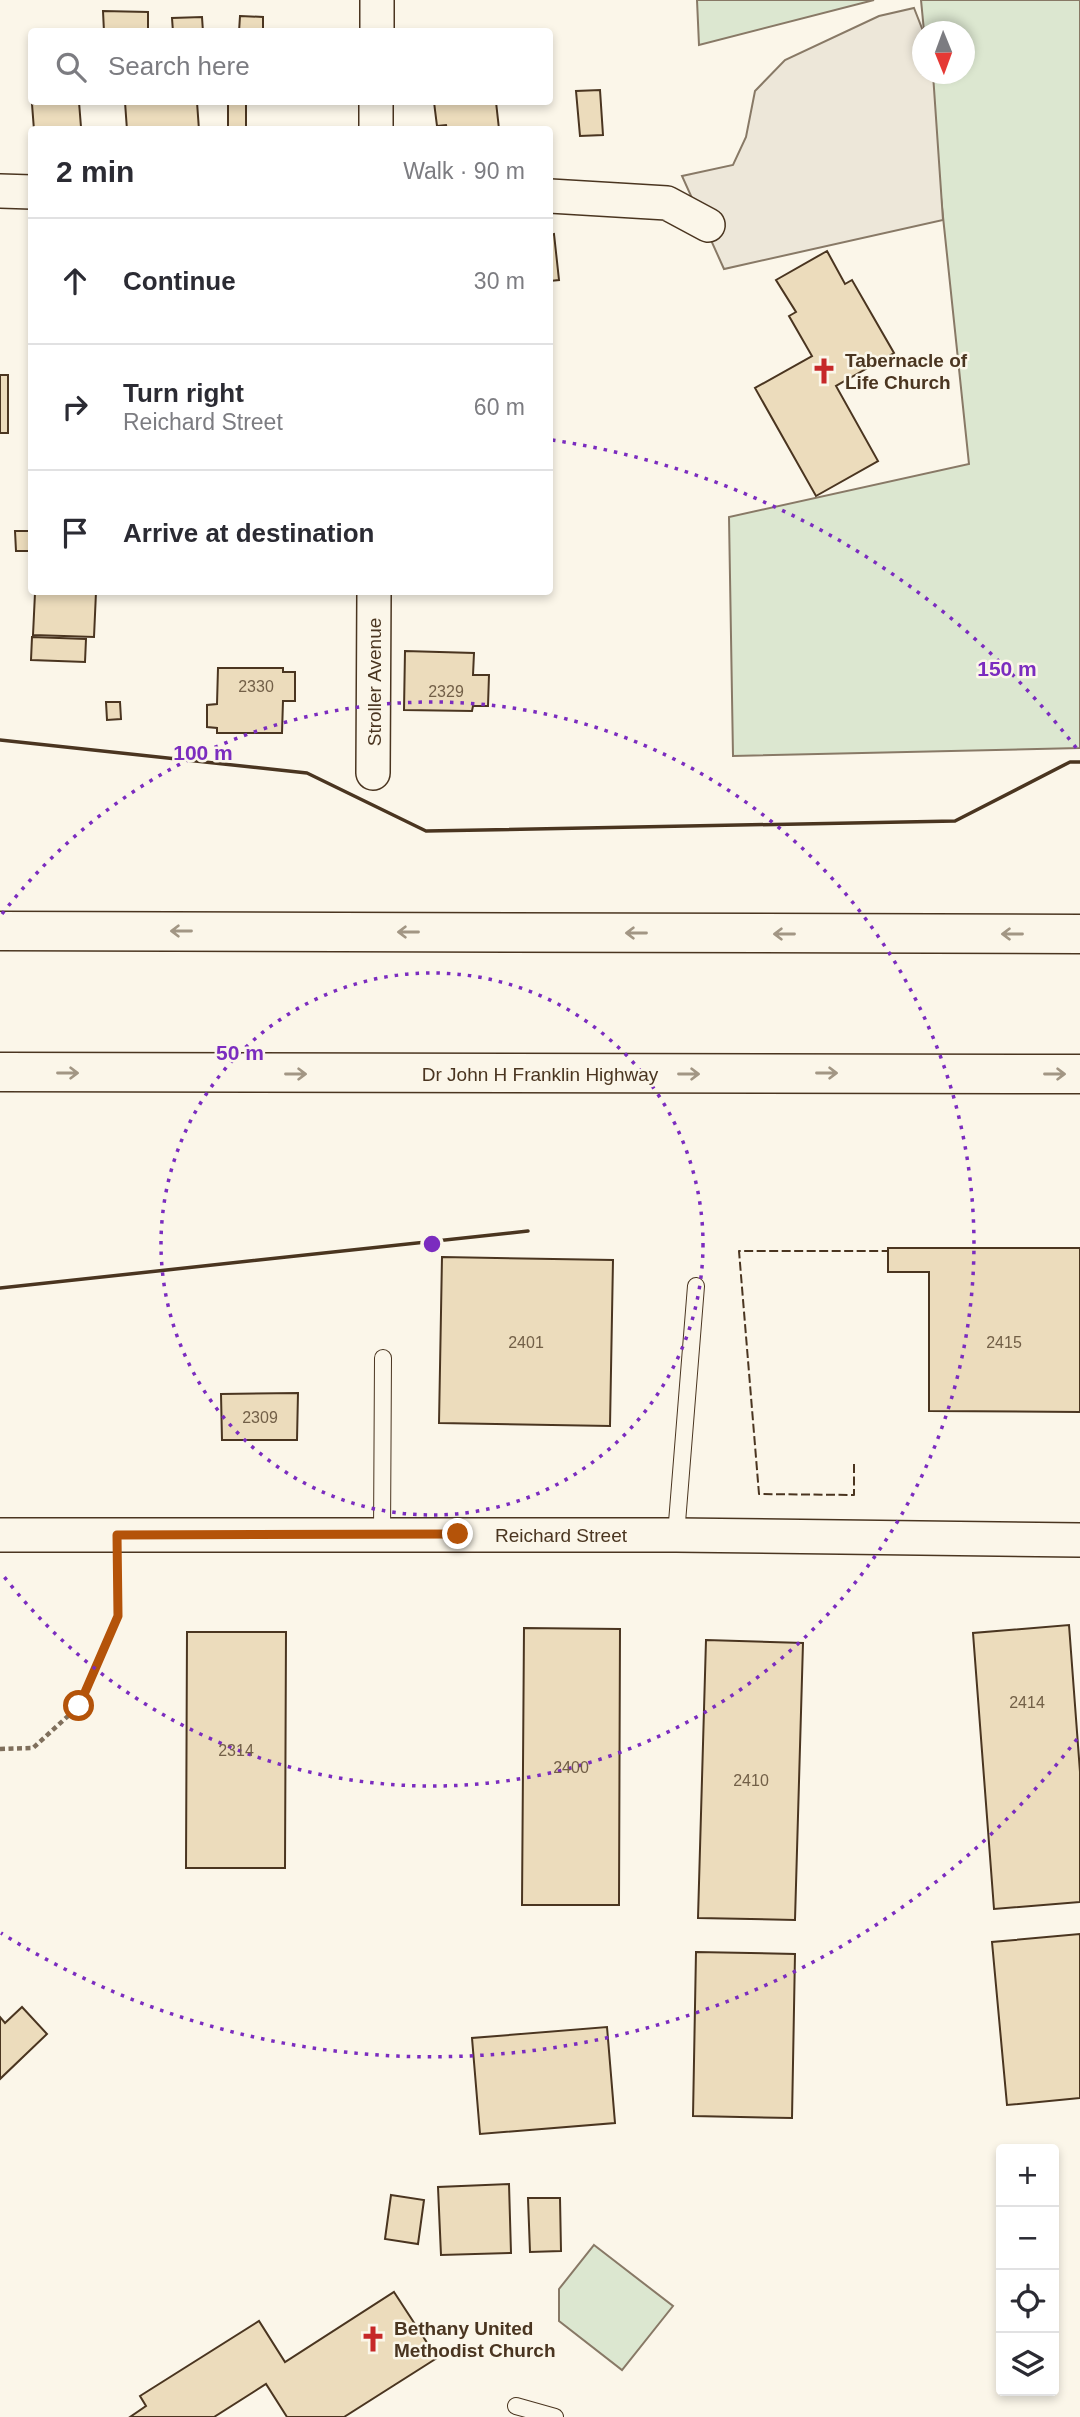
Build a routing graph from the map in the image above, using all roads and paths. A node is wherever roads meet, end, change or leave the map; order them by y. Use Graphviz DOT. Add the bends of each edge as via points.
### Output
graph roads {
  1 [pos="377,0"];
  2 [pos="377,28"];
  3 [pos="376,105"];
  4 [pos="376,126"];
  5 [pos="0,191"];
  6 [pos="28,192"];
  7 [pos="553,196"];
  8 [pos="708,225"];
  9 [pos="374,595"];
  10 [pos="373,773"];
  11 [pos="0,916"];
  12 [pos="18,931"];
  13 [pos="1080,934"];
  14 [pos="0,1072"];
  15 [pos="1080,1074"];
  16 [pos="696,1286"];
  17 [pos="383,1358"];
  18 [pos="0,1535"];
  19 [pos="117,1535"];
  20 [pos="382,1535"];
  21 [pos="676,1535"];
  22 [pos="1080,1540"];
  23 [pos="0,1749"];
  24 [pos="516,2406"];
  25 [pos="555,2417"];
  1 -- 2 [label="street"];
  3 -- 4 [label="street"];
  5 -- 6 [label="street"];
  7 -- 8 [label="street" via="667,203"];
  9 -- 10 [label="street, Stroller Avenue"];
  11 -- 12 [label="highway"];
  13 -- 12 [label="highway, one-way"];
  14 -- 15 [label="highway, Dr John H Franklin Highway, one-way"];
  16 -- 21 [label="lane"];
  17 -- 20 [label="lane"];
  18 -- 19 [label="street, Reichard Street"];
  19 -- 20 [label="street, Reichard Street"];
  19 -- 23 [label="path" via="118,1616 79,1706 33,1748"];
  20 -- 21 [label="street, Reichard Street"];
  21 -- 22 [label="street, Reichard Street"];
  24 -- 25 [label="lane"];
}
